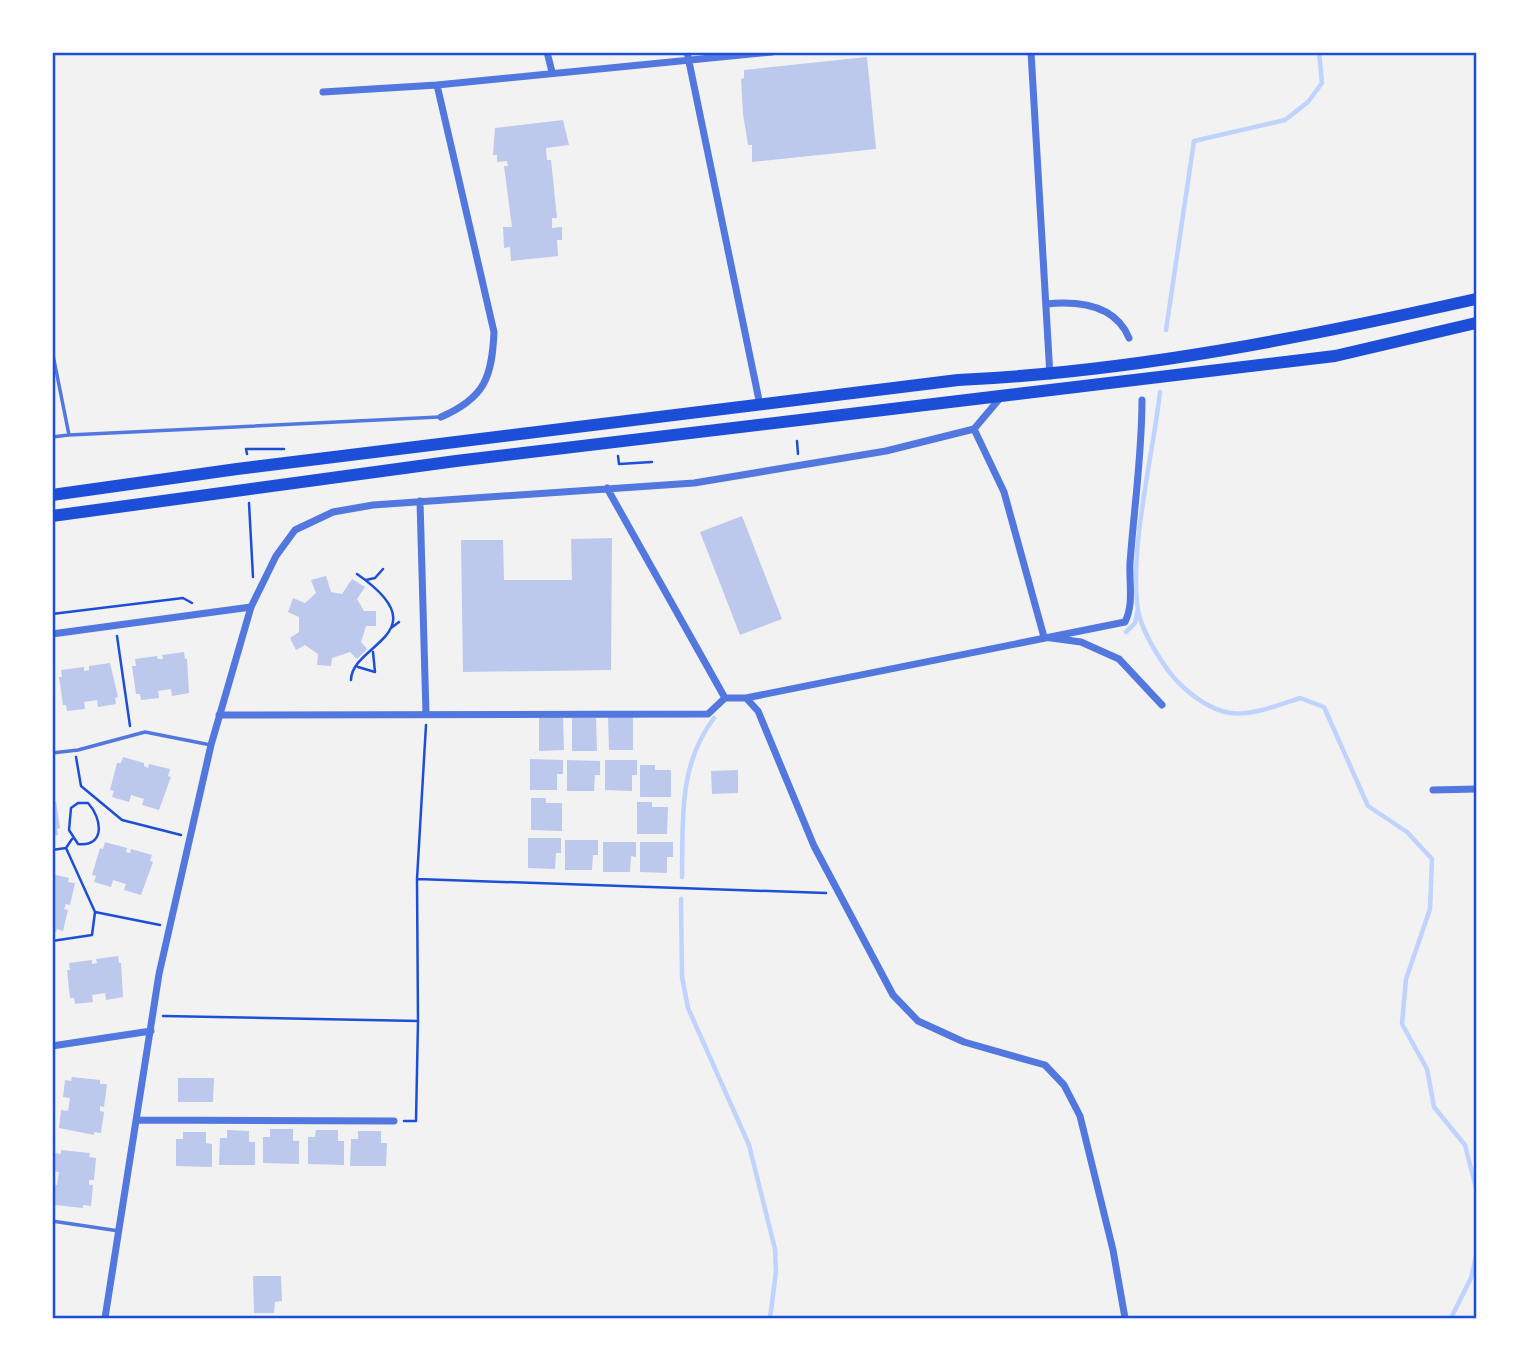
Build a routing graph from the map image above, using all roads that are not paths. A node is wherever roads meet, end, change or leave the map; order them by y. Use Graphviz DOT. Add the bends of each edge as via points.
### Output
graph roads {
  1 [pos="547,52"];
  2 [pos="687,52"];
  3 [pos="772,52"];
  4 [pos="1031,52"];
  5 [pos="689,62"];
  6 [pos="552,72"];
  7 [pos="437,85"];
  8 [pos="323,92"];
  9 [pos="1476,299"];
  10 [pos="1046,304"];
  11 [pos="1476,323"];
  12 [pos="1129,338"];
  13 [pos="52,350"];
  14 [pos="1050,376"];
  15 [pos="1001,397"];
  16 [pos="1142,400"];
  17 [pos="760,405"];
  18 [pos="441,417"];
  19 [pos="974,429"];
  20 [pos="69,435"];
  21 [pos="52,437"];
  22 [pos="607,488"];
  23 [pos="52,495"];
  24 [pos="420,501"];
  25 [pos="52,516"];
  26 [pos="251,607"];
  27 [pos="52,634"];
  28 [pos="1044,637"];
  29 [pos="725,698"];
  30 [pos="746,698"];
  31 [pos="1162,705"];
  32 [pos="219,715"];
  33 [pos="426,715"];
  34 [pos="211,746"];
  35 [pos="52,753"];
  36 [pos="1476,789"];
  37 [pos="1433,790"];
  38 [pos="150,1031"];
  39 [pos="52,1046"];
  40 [pos="136,1120"];
  41 [pos="394,1121"];
  42 [pos="52,1221"];
  43 [pos="119,1231"];
  44 [pos="105,1318"];
  45 [pos="1125,1318"];
  1 -- 6 [label="street"];
  2 -- 5 [label="street"];
  3 -- 5 [label="street"];
  4 -- 10 [label="street"];
  5 -- 6 [label="street"];
  5 -- 17 [label="street"];
  6 -- 7 [label="street"];
  7 -- 8 [label="street"];
  7 -- 18 [label="street" via="494,332 492,370 467,406"];
  9 -- 14 [label="highway" via="1223,350"];
  10 -- 12 [label="street" via="1072,302 1102,310"];
  10 -- 14 [label="street"];
  11 -- 15 [label="highway" via="1335,356"];
  13 -- 20 [label="lane"];
  14 -- 17 [label="highway" via="958,380"];
  15 -- 19 [label="street"];
  15 -- 25 [label="highway" via="456,461"];
  16 -- 28 [label="street" via="1131,611 1125,622"];
  17 -- 23 [label="highway"];
  18 -- 20 [label="lane"];
  19 -- 22 [label="street" via="886,451 694,483"];
  19 -- 28 [label="street" via="1004,492"];
  20 -- 21 [label="lane"];
  22 -- 24 [label="street"];
  22 -- 29 [label="street"];
  24 -- 26 [label="street" via="333,512 295,530 276,556"];
  24 -- 33 [label="street"];
  26 -- 27 [label="street"];
  26 -- 32 [label="street"];
  28 -- 30 [label="street"];
  28 -- 31 [label="street" via="1082,642 1119,659"];
  29 -- 30 [label="street"];
  29 -- 33 [label="street" via="708,713"];
  30 -- 45 [label="street" via="758,711 814,846 893,995 918,1021 964,1042 1045,1065 1064,1085 1080,1116"];
  32 -- 33 [label="street"];
  32 -- 34 [label="street"];
  34 -- 35 [label="lane" via="145,732"];
  34 -- 38 [label="street"];
  36 -- 37 [label="street"];
  38 -- 39 [label="street"];
  38 -- 40 [label="street"];
  40 -- 41 [label="street"];
  40 -- 43 [label="street"];
  42 -- 43 [label="lane"];
  43 -- 44 [label="street"];
}
